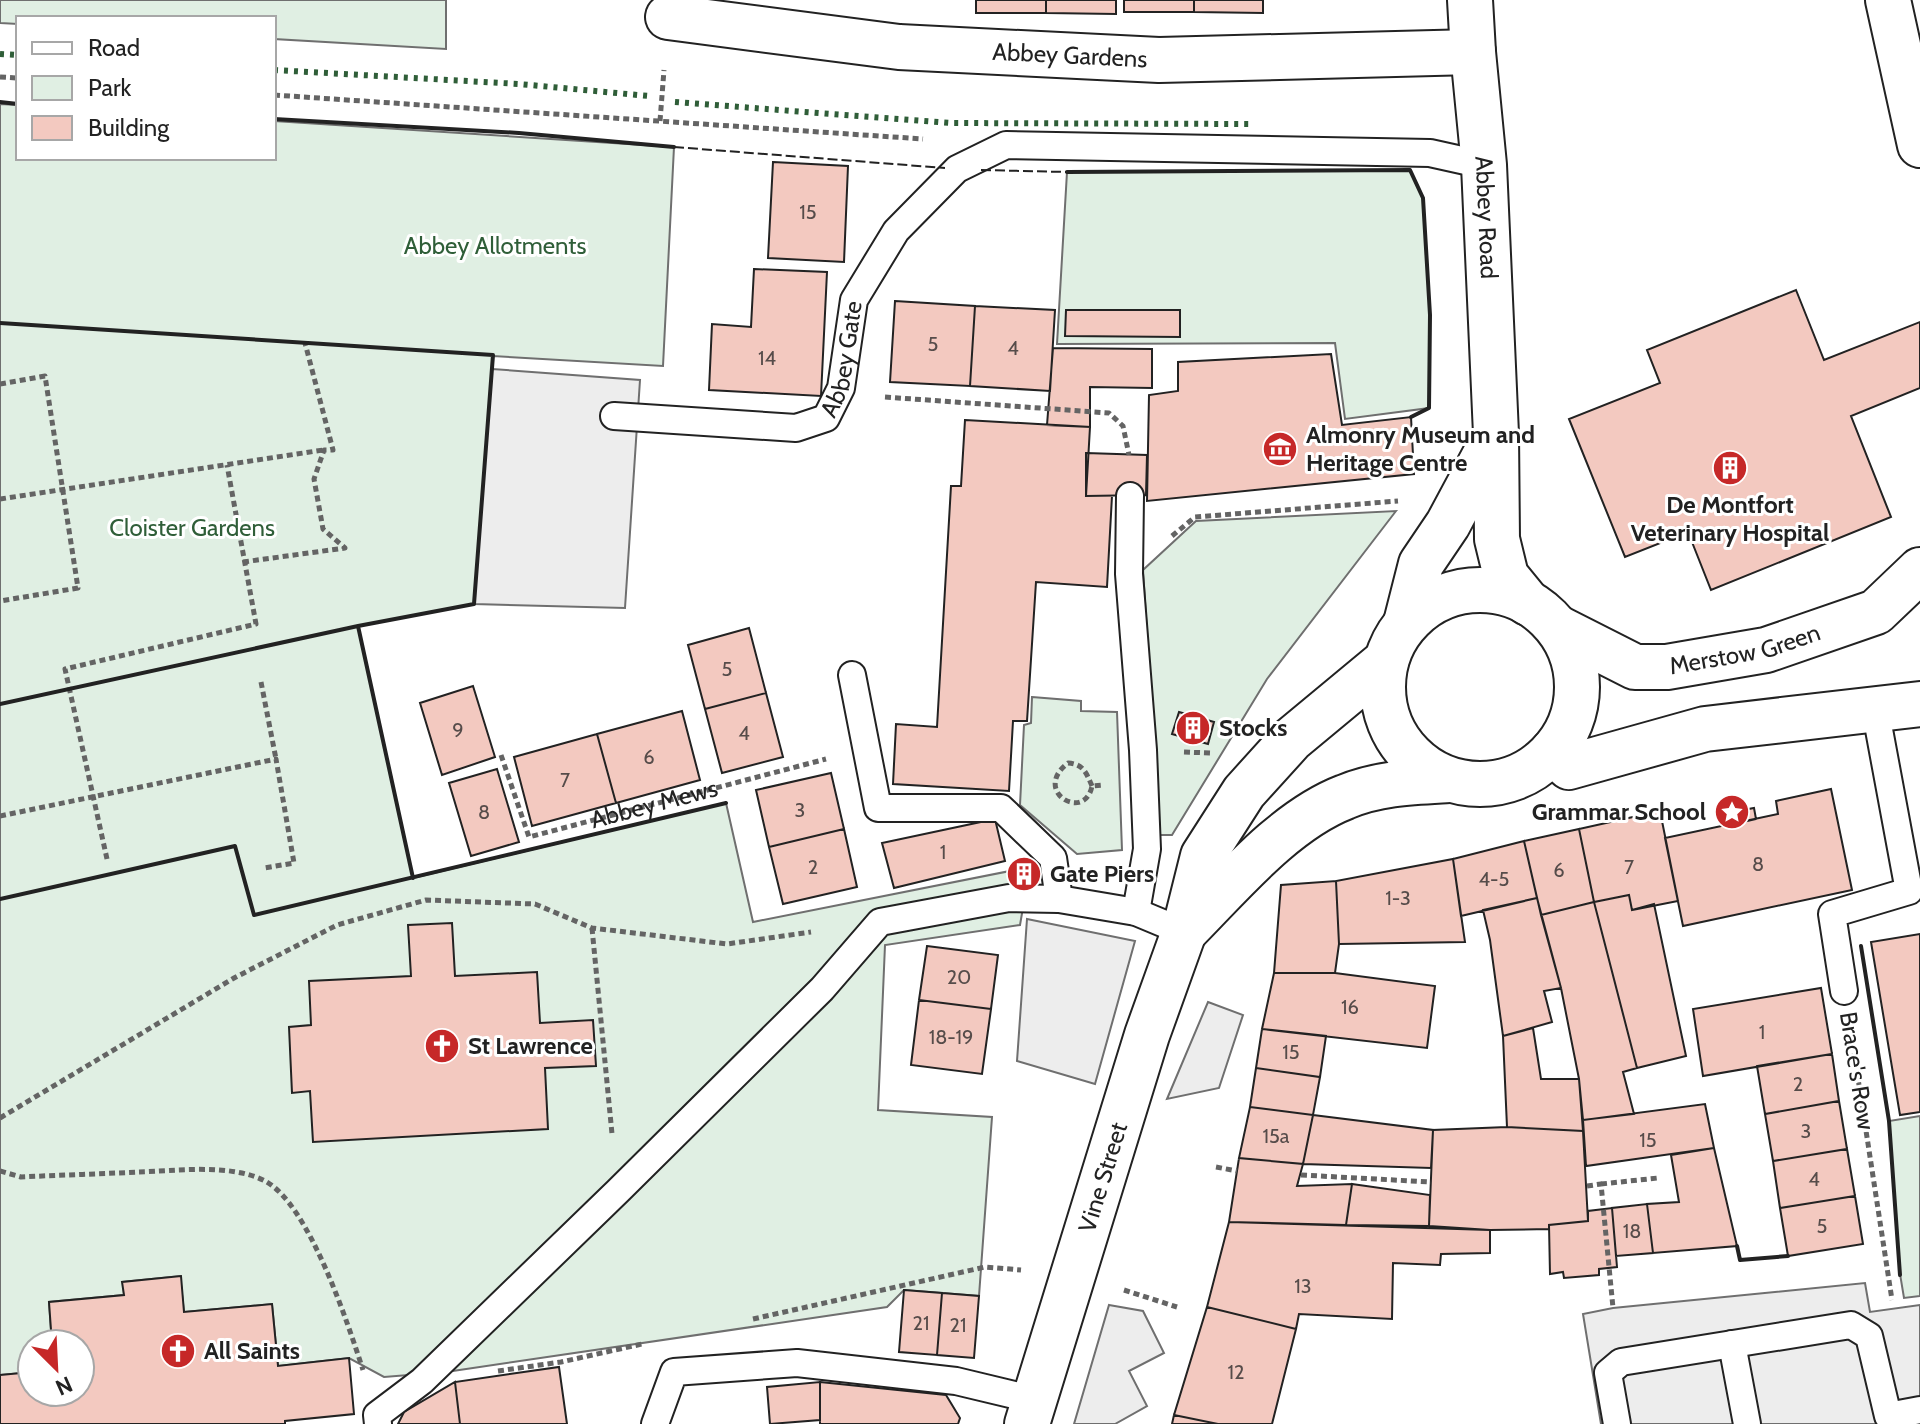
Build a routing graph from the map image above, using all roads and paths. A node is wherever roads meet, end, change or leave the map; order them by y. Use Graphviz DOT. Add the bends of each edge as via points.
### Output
graph roads {
  1 [pos="1470,0"];
  2 [pos="1888,0"];
  3 [pos="668,17"];
  4 [pos="1473,52"];
  5 [pos="1913,67"];
  6 [pos="276,95"];
  7 [pos="927,140"];
  8 [pos="1920,145"];
  9 [pos="1484,165"];
  10 [pos="305,343"];
  11 [pos="0,384"];
  12 [pos="841,388"];
  13 [pos="614,416"];
  14 [pos="1496,434"];
  15 [pos="324,450"];
  16 [pos="227,465"];
  17 [pos="63,488"];
  18 [pos="1130,496"];
  19 [pos="0,499"];
  20 [pos="1404,500"];
  21 [pos="243,562"];
  22 [pos="1920,570"];
  23 [pos="1129,574"];
  24 [pos="0,601"];
  25 [pos="1543,615"];
  26 [pos="1396,642"];
  27 [pos="852,675"];
  28 [pos="261,682"];
  29 [pos="1920,704"];
  30 [pos="1875,708"];
  31 [pos="866,749"];
  32 [pos="1553,751"];
  33 [pos="501,755"];
  34 [pos="276,759"];
  35 [pos="1449,780"];
  36 [pos="1145,783"];
  37 [pos="1092,786"];
  38 [pos="94,798"];
  39 [pos="0,816"];
  40 [pos="107,859"];
  41 [pos="264,868"];
  42 [pos="1059,899"];
  43 [pos="1136,912"];
  44 [pos="880,922"];
  45 [pos="592,928"];
  46 [pos="1184,932"];
  47 [pos="1844,991"];
  48 [pos="0,1118"];
  49 [pos="1216,1167"];
  50 [pos="0,1171"];
  51 [pos="1237,1171"];
  52 [pos="1301,1175"];
  53 [pos="1658,1178"];
  54 [pos="1431,1182"];
  55 [pos="1601,1184"];
  56 [pos="1587,1186"];
  57 [pos="618,1191"];
  58 [pos="1613,1308"];
  59 [pos="1894,1309"];
  60 [pos="1732,1344"];
  61 [pos="1920,1410"];
  62 [pos="1031,1412"];
  63 [pos="378,1419"];
  64 [pos="1889,1420"];
  65 [pos="655,1424"];
  66 [pos="1617,1424"];
  67 [pos="1747,1424"];
  1 -- 4 [label="main road, Abbey Road"];
  2 -- 5 [label="main road"];
  3 -- 4 [label="main road, Abbey Gardens" via="899,47 1159,60"];
  4 -- 9 [label="main road, Abbey Road"];
  5 -- 8 [label="main road"];
  6 -- 7 [label="path"];
  9 -- 12 [label="lane, Abbey Gate" via="1430,153 1006,145 957,169 896,231 854,300"];
  9 -- 14 [label="main road, Abbey Road"];
  10 -- 15 [label="path" via="333,450"];
  11 -- 17 [label="path" via="45,376"];
  12 -- 13 [label="lane, Abbey Gate" via="826,418 796,428"];
  12 -- 18 [label="path" via="896,399 1109,413 1123,426 1129,445"];
  14 -- 25 [label="main road, Abbey Road" via="1497,539 1506,576"];
  14 -- 26 [label="main road" via="1421,564"];
  15 -- 16 [label="path"];
  15 -- 21 [label="path" via="314,479 323,529 345,548"];
  16 -- 17 [label="path"];
  16 -- 21 [label="path"];
  17 -- 19 [label="path"];
  17 -- 24 [label="path" via="78,588"];
  18 -- 23 [label="lane"];
  20 -- 23 [label="path" via="1195,517"];
  21 -- 38 [label="path" via="256,624 65,669"];
  22 -- 25 [label="main road, Merstow Green" via="1876,612 1766,650 1667,667 1635,667"];
  23 -- 36 [label="lane"];
  25 -- 26 [label="main road" via="1504,593 1450,594 1426,606"];
  25 -- 32 [label="main road" via="1571,651 1577,676 1568,729"];
  26 -- 35 [label="main road" via="1383,683 1393,729 1415,764"];
  26 -- 46 [label="main road, Vine Street" via="1292,739 1244,792 1203,856"];
  27 -- 31 [label="lane"];
  28 -- 34 [label="path"];
  29 -- 30 [label="main road"];
  30 -- 32 [label="main road" via="1705,729 1569,767"];
  30 -- 47 [label="lane, Brace's Row" via="1909,891 1832,914"];
  31 -- 33 [label="path, Abbey Mews" via="529,837"];
  31 -- 42 [label="lane" via="878,808 1001,808 1053,858"];
  32 -- 35 [label="main road" via="1513,778 1490,784"];
  34 -- 38 [label="path"];
  34 -- 41 [label="path" via="294,863"];
  35 -- 46 [label="main road, Vine Street" via="1386,784 1344,797 1301,821"];
  36 -- 37 [label="path"];
  36 -- 43 [label="lane" via="1147,849"];
  37 -- 37 [label="path" via="1090,795 1072,804 1056,791 1055,780 1068,763 1078,764"];
  38 -- 39 [label="path"];
  38 -- 40 [label="path"];
  42 -- 43 [label="lane"];
  42 -- 44 [label="lane" via="1009,898"];
  43 -- 46 [label="lane"];
  44 -- 45 [label="path" via="727,944"];
  44 -- 57 [label="lane" via="822,989"];
  45 -- 48 [label="path" via="535,904 426,900 337,925 234,978"];
  45 -- 57 [label="path"];
  46 -- 62 [label="main road, Vine Street"];
  47 -- 59 [label="path, Brace's Row"];
  49 -- 51 [label="path"];
  50 -- 63 [label="path" via="21,1177 219,1169 266,1182 289,1203 339,1297"];
  52 -- 54 [label="path"];
  53 -- 55 [label="path"];
  55 -- 56 [label="path"];
  55 -- 58 [label="path"];
  57 -- 63 [label="lane"];
  60 -- 64 [label="lane" via="1851,1325 1869,1336"];
  60 -- 66 [label="lane" via="1621,1362 1608,1373"];
  60 -- 67 [label="lane"];
  61 -- 64 [label="lane"];
  62 -- 65 [label="lane" via="956,1381 797,1363 674,1372"];
}
